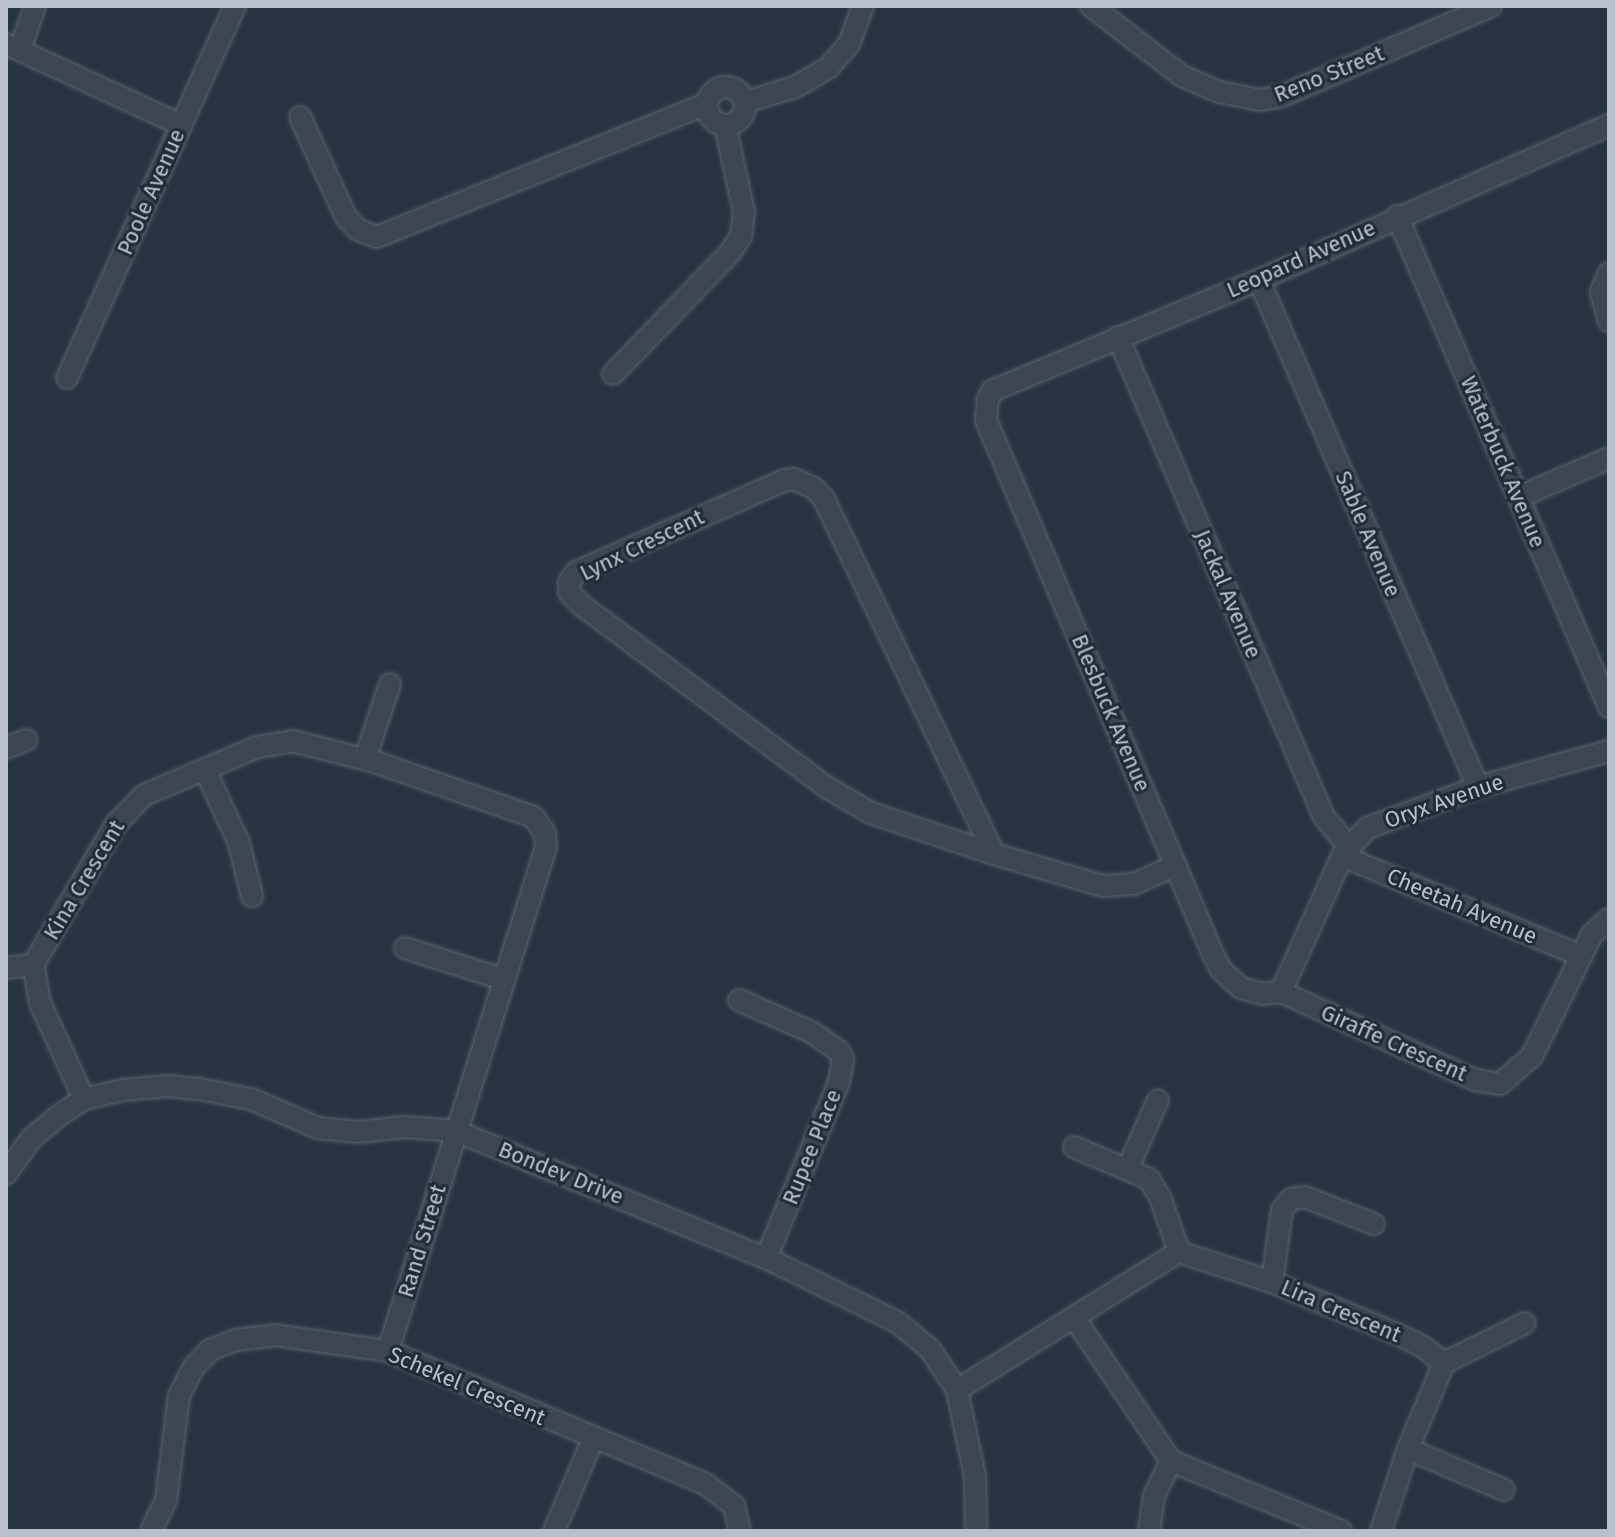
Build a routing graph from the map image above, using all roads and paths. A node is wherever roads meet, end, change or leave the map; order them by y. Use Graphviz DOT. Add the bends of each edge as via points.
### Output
graph roads {
  1 [pos="35,6"];
  2 [pos="235,6"];
  3 [pos="863,6"];
  4 [pos="1091,6"];
  5 [pos="1491,6"];
  6 [pos="13,47"];
  7 [pos="745,102"];
  8 [pos="707,104"];
  9 [pos="300,117"];
  10 [pos="181,125"];
  11 [pos="725,125"];
  12 [pos="1609,125"];
  13 [pos="1397,216"];
  14 [pos="1609,273"];
  15 [pos="1259,280"];
  16 [pos="1609,321"];
  17 [pos="1118,337"];
  18 [pos="613,374"];
  19 [pos="67,378"];
  20 [pos="992,391"];
  21 [pos="1609,458"];
  22 [pos="1519,497"];
  23 [pos="390,684"];
  24 [pos="1609,707"];
  25 [pos="26,740"];
  26 [pos="6,748"];
  27 [pos="1609,751"];
  28 [pos="365,759"];
  29 [pos="205,770"];
  30 [pos="1478,787"];
  31 [pos="1345,851"];
  32 [pos="994,854"];
  33 [pos="1176,865"];
  34 [pos="252,896"];
  35 [pos="1609,919"];
  36 [pos="405,948"];
  37 [pos="1581,956"];
  38 [pos="33,965"];
  39 [pos="6,968"];
  40 [pos="503,979"];
  41 [pos="1281,992"];
  42 [pos="739,1000"];
  43 [pos="84,1099"];
  44 [pos="1158,1100"];
  45 [pos="456,1131"];
  46 [pos="1074,1147"];
  47 [pos="1128,1168"];
  48 [pos="6,1174"];
  49 [pos="1374,1224"];
  50 [pos="1179,1252"];
  51 [pos="766,1258"];
  52 [pos="1272,1282"];
  53 [pos="1075,1319"];
  54 [pos="1525,1323"];
  55 [pos="388,1351"];
  56 [pos="1444,1363"];
  57 [pos="957,1390"];
  58 [pos="593,1439"];
  59 [pos="1408,1449"];
  60 [pos="1171,1461"];
  61 [pos="1504,1490"];
  62 [pos="151,1531"];
  63 [pos="554,1531"];
  64 [pos="740,1531"];
  65 [pos="976,1531"];
  66 [pos="1149,1531"];
  67 [pos="1341,1531"];
  68 [pos="1381,1531"];
  1 -- 6 [label="street"];
  2 -- 10 [label="street, Poole Avenue"];
  3 -- 7 [label="street" via="849,44 829,67 795,87"];
  4 -- 5 [label="street, Reno Street" via="1182,76 1219,92 1260,100 1280,97"];
  6 -- 10 [label="street"];
  7 -- 8 [label="street" via="738,91 725,87"];
  7 -- 11 [label="street" via="740,119"];
  8 -- 9 [label="street" via="377,237 358,230 346,217"];
  8 -- 11 [label="street" via="714,121"];
  10 -- 19 [label="street, Poole Avenue"];
  11 -- 18 [label="street" via="744,212 741,236"];
  12 -- 13 [label="street, Leopard Avenue"];
  13 -- 15 [label="street, Leopard Avenue"];
  13 -- 22 [label="street, Waterbuck Avenue"];
  14 -- 16 [label="street" via="1601,292"];
  15 -- 17 [label="street, Leopard Avenue"];
  15 -- 30 [label="street, Sable Avenue"];
  17 -- 20 [label="street, Leopard Avenue"];
  17 -- 31 [label="street, Jackal Avenue" via="1324,817"];
  20 -- 33 [label="street, Blesbuck Avenue" via="986,420"];
  21 -- 22 [label="street"];
  22 -- 24 [label="street, Waterbuck Avenue"];
  23 -- 28 [label="street"];
  25 -- 26 [label="street"];
  27 -- 30 [label="street, Oryx Avenue"];
  28 -- 29 [label="street, Kina Crescent" via="318,745 277,741"];
  28 -- 40 [label="street, Kina Crescent" via="520,810 541,825 546,847"];
  29 -- 34 [label="street" via="239,843"];
  29 -- 38 [label="street, Kina Crescent" via="144,795 130,807"];
  30 -- 31 [label="street, Oryx Avenue" via="1367,828"];
  31 -- 37 [label="street, Cheetah Avenue"];
  31 -- 41 [label="street, Oryx Avenue"];
  32 -- 32 [label="street, Lynx Crescent" via="824,499 814,488 794,479 764,488 576,572 569,582 569,592 580,604 828,788 892,822"];
  32 -- 33 [label="street, Lynx Crescent" via="1115,887"];
  33 -- 41 [label="street, Blesbuck Avenue" via="1221,970 1250,993"];
  35 -- 37 [label="street, Giraffe Crescent" via="1599,924"];
  36 -- 40 [label="street"];
  37 -- 41 [label="street, Giraffe Crescent" via="1532,1056 1500,1084 1475,1080"];
  38 -- 39 [label="street"];
  38 -- 43 [label="street, Kina Crescent" via="40,1003"];
  40 -- 45 [label="street, Kina Crescent"];
  42 -- 51 [label="street, Rupee Place" via="813,1033 843,1059 839,1082"];
  43 -- 45 [label="street, Bondev Drive" via="168,1086 251,1099 318,1128"];
  43 -- 48 [label="street, Bondev Drive" via="31,1139"];
  44 -- 47 [label="street"];
  45 -- 51 [label="street, Bondev Drive"];
  45 -- 55 [label="street, Rand Street"];
  46 -- 47 [label="street"];
  47 -- 50 [label="street" via="1155,1186"];
  49 -- 52 [label="street" via="1305,1197 1291,1199 1282,1210"];
  50 -- 52 [label="street, Lira Crescent"];
  50 -- 53 [label="street"];
  51 -- 57 [label="street, Bondev Drive" via="897,1322 930,1349"];
  52 -- 56 [label="street, Lira Crescent" via="1412,1341"];
  53 -- 57 [label="street"];
  53 -- 60 [label="street"];
  54 -- 56 [label="street"];
  55 -- 58 [label="street, Schekel Crescent"];
  55 -- 62 [label="street, Schekel Crescent" via="274,1335 210,1350 193,1368 179,1396 166,1500"];
  56 -- 59 [label="street"];
  57 -- 65 [label="street, Bondev Drive" via="975,1477"];
  58 -- 63 [label="street"];
  58 -- 64 [label="street, Schekel Crescent" via="723,1494 734,1506"];
  59 -- 61 [label="street"];
  59 -- 68 [label="street"];
  60 -- 66 [label="street" via="1154,1496"];
  60 -- 67 [label="street"];
}
